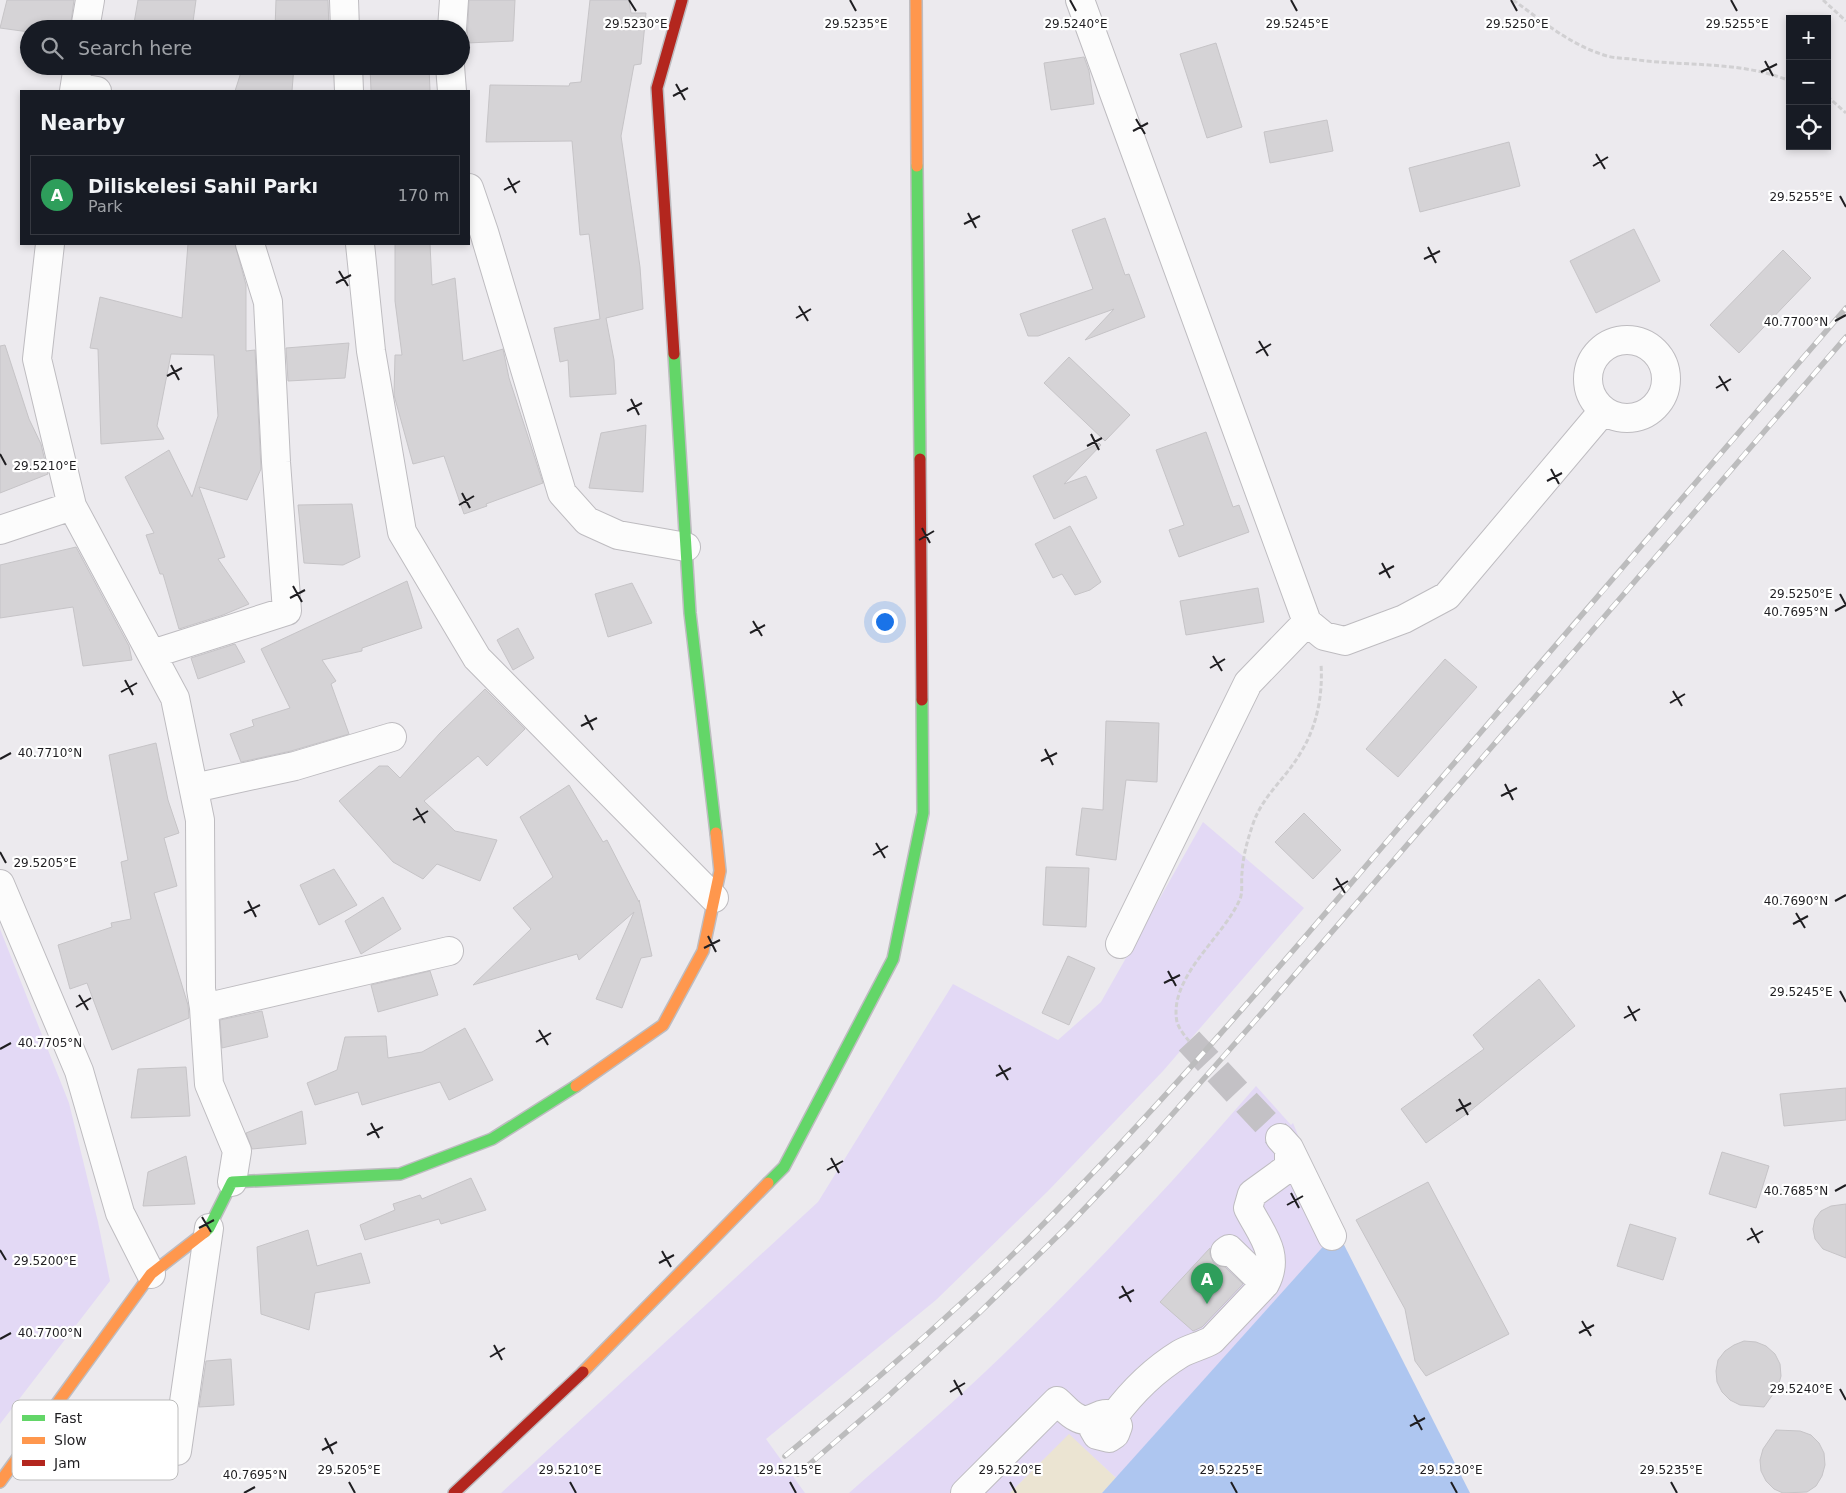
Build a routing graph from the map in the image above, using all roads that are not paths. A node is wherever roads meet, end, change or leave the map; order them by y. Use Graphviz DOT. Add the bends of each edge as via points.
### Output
graph roads {
  1 [pos="90,0"];
  2 [pos="344,0"];
  3 [pos="454,0"];
  4 [pos="682,0"];
  5 [pos="916,0"];
  6 [pos="1080,0"];
  7 [pos="87,20"];
  8 [pos="345,20"];
  9 [pos="453,20"];
  10 [pos="348,75"];
  11 [pos="451,75"];
  12 [pos="349,90"];
  13 [pos="452,90"];
  14 [pos="470,191"];
  15 [pos="50,245"];
  16 [pos="250,245"];
  17 [pos="360,245"];
  18 [pos="1603,411"];
  19 [pos="72,506"];
  20 [pos="0,530"];
  21 [pos="686,547"];
  22 [pos="1307,622"];
  23 [pos="152,654"];
  24 [pos="392,737"];
  25 [pos="194,788"];
  26 [pos="0,884"];
  27 [pos="714,898"];
  28 [pos="1120,944"];
  29 [pos="449,951"];
  30 [pos="204,1008"];
  31 [pos="232,1182"];
  32 [pos="209,1228"];
  33 [pos="1332,1236"];
  34 [pos="1224,1252"];
  35 [pos="151,1274"];
  36 [pos="1265,1284"];
  37 [pos="1189,1328"];
  38 [pos="1181,1354"];
  39 [pos="60,1400"];
  40 [pos="178,1444"];
  41 [pos="12,1465"];
  42 [pos="0,1482"];
  43 [pos="454,1493"];
  44 [pos="965,1493"];
  1 -- 7 [label="street"];
  2 -- 8 [label="street"];
  3 -- 9 [label="street"];
  4 -- 21 [label="street" via="657,88"];
  5 -- 43 [label="street" via="924,813 893,959 784,1167 603,1353"];
  6 -- 22 [label="street"];
  10 -- 12 [label="street"];
  11 -- 13 [label="street"];
  14 -- 21 [label="street" via="562,493 587,521 618,534"];
  15 -- 19 [label="street" via="37,360"];
  16 -- 23 [label="street" via="268,302 287,611"];
  17 -- 27 [label="street" via="371,351 402,532 477,658"];
  18 -- 22 [label="street" via="1447,596 1404,619 1345,641 1324,636"];
  19 -- 20 [label="street"];
  19 -- 23 [label="street"];
  21 -- 27 [label="street" via="690,613 720,871"];
  22 -- 28 [label="street" via="1248,683"];
  23 -- 25 [label="street" via="175,698"];
  24 -- 25 [label="street" via="295,766"];
  25 -- 30 [label="street" via="200,820 201,989"];
  26 -- 35 [label="street" via="79,1071 120,1213"];
  27 -- 31 [label="street" via="703,951 663,1025 592,1076 492,1139 400,1174"];
  29 -- 30 [label="street"];
  30 -- 31 [label="street" via="209,1084 237,1151"];
  31 -- 32 [label="street"];
  32 -- 35 [label="street"];
  32 -- 40 [label="street"];
  33 -- 36 [label="street" via="1284,1143 1289,1164 1252,1194 1248,1208 1272,1237 1272,1261"];
  34 -- 36 [label="street" via="1229,1249"];
  35 -- 39 [label="street"];
  36 -- 38 [label="street" via="1212,1340"];
  37 -- 38 [label="street"];
  38 -- 44 [label="street" via="1104,1418 1082,1420 1058,1401"];
  41 -- 42 [label="street"];
}
